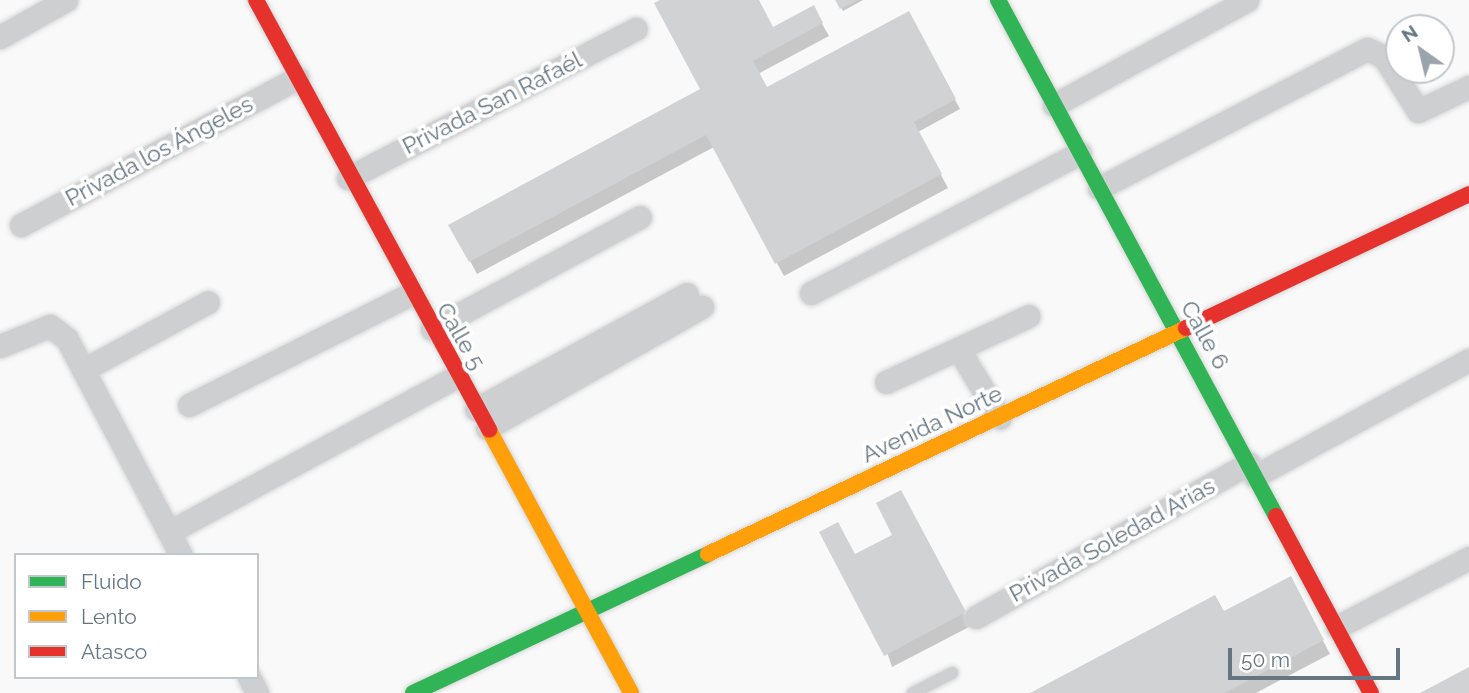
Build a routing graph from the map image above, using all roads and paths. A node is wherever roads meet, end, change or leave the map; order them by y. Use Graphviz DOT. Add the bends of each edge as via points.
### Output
graph roads {
  1 [pos="66,0"];
  2 [pos="256,0"];
  3 [pos="998,0"];
  4 [pos="1247,0"];
  5 [pos="636,29"];
  6 [pos="0,37"];
  7 [pos="297,78"];
  8 [pos="1469,87"];
  9 [pos="1054,106"];
  10 [pos="1080,153"];
  11 [pos="348,178"];
  12 [pos="1099,188"];
  13 [pos="1469,194"];
  14 [pos="639,216"];
  15 [pos="21,225"];
  16 [pos="811,293"];
  17 [pos="411,294"];
  18 [pos="694,300"];
  19 [pos="208,303"];
  20 [pos="1030,316"];
  21 [pos="432,329"];
  22 [pos="1177,331"];
  23 [pos="0,346"];
  24 [pos="959,349"];
  25 [pos="1469,360"];
  26 [pos="83,370"];
  27 [pos="458,376"];
  28 [pos="886,382"];
  29 [pos="190,405"];
  30 [pos="481,418"];
  31 [pos="1000,418"];
  32 [pos="1252,470"];
  33 [pos="169,532"];
  34 [pos="180,553"];
  35 [pos="1469,558"];
  36 [pos="585,612"];
  37 [pos="975,617"];
  38 [pos="1337,627"];
  39 [pos="952,673"];
  40 [pos="413,693"];
  41 [pos="631,693"];
  42 [pos="913,693"];
  43 [pos="1371,693"];
  1 -- 6 [label="street"];
  2 -- 7 [label="street, Calle 5"];
  3 -- 9 [label="street, Calle 6"];
  4 -- 9 [label="street"];
  5 -- 11 [label="street, Privada San Rafaél"];
  7 -- 11 [label="street, Calle 5"];
  7 -- 15 [label="street, Privada los Ángeles"];
  8 -- 12 [label="street" via="1418,111 1374,48"];
  9 -- 10 [label="street, Calle 6"];
  10 -- 12 [label="street, Calle 6"];
  10 -- 16 [label="street"];
  11 -- 17 [label="street, Calle 5"];
  12 -- 22 [label="street, Calle 6"];
  13 -- 22 [label="street, Avenida Norte"];
  14 -- 21 [label="street"];
  17 -- 21 [label="street, Calle 5"];
  17 -- 29 [label="street"];
  18 -- 30 [label="street"];
  19 -- 26 [label="street"];
  20 -- 24 [label="street"];
  21 -- 27 [label="street, Calle 5"];
  22 -- 31 [label="street, Avenida Norte"];
  22 -- 32 [label="street, Calle 6"];
  23 -- 26 [label="street" via="50,326 67,339"];
  24 -- 28 [label="street"];
  24 -- 31 [label="street"];
  25 -- 32 [label="street, Privada Soledad Arias"];
  26 -- 33 [label="street"];
  27 -- 30 [label="street, Calle 5"];
  27 -- 33 [label="street"];
  30 -- 36 [label="street, Calle 5"];
  31 -- 36 [label="street, Avenida Norte"];
  32 -- 37 [label="street, Privada Soledad Arias"];
  32 -- 38 [label="street, Calle 6"];
  33 -- 34 [label="street"];
  35 -- 38 [label="street"];
  36 -- 40 [label="street, Avenida Norte"];
  36 -- 41 [label="street, Calle 5"];
  38 -- 43 [label="street, Calle 6"];
  39 -- 42 [label="lane"];
}
